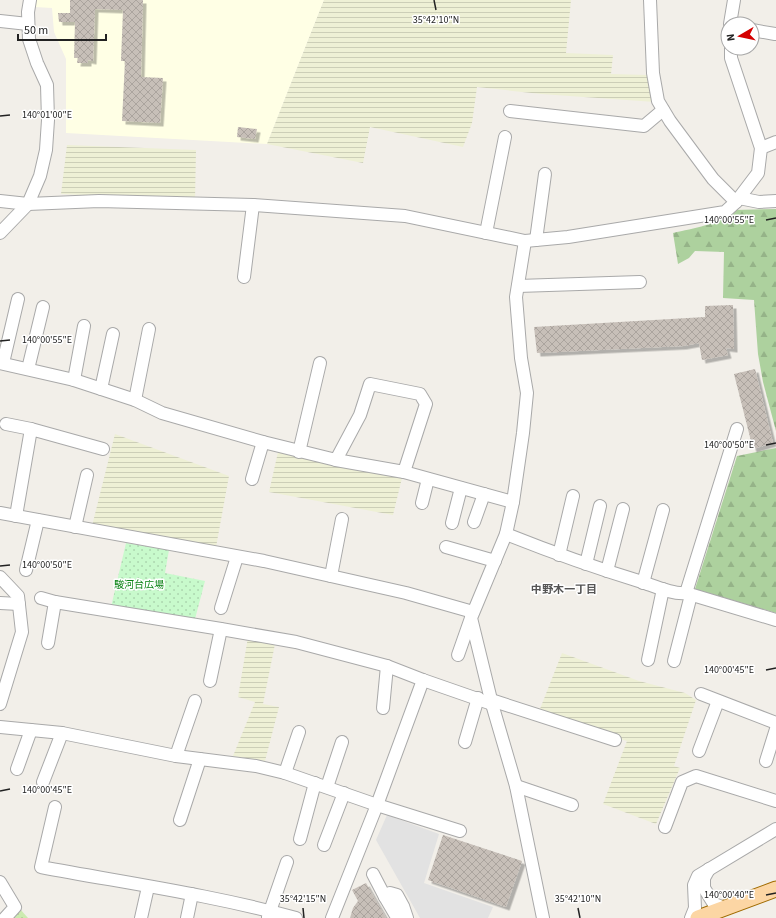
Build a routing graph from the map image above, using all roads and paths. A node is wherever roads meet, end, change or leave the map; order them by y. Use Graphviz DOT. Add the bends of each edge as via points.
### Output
graph roads {
  1 [pos="30,0"];
  2 [pos="650,0"];
  3 [pos="734,0"];
  4 [pos="731,16"];
  5 [pos="0,21"];
  6 [pos="28,24"];
  7 [pos="760,31"];
  8 [pos="775,34"];
  9 [pos="731,56"];
  10 [pos="663,110"];
  11 [pos="510,111"];
  12 [pos="505,137"];
  13 [pos="776,142"];
  14 [pos="761,148"];
  15 [pos="545,174"];
  16 [pos="0,200"];
  17 [pos="738,200"];
  18 [pos="776,201"];
  19 [pos="28,204"];
  20 [pos="253,205"];
  21 [pos="0,233"];
  22 [pos="486,233"];
  23 [pos="531,241"];
  24 [pos="244,277"];
  25 [pos="640,282"];
  26 [pos="518,286"];
  27 [pos="18,299"];
  28 [pos="43,307"];
  29 [pos="84,326"];
  30 [pos="149,329"];
  31 [pos="113,334"];
  32 [pos="2,363"];
  33 [pos="320,363"];
  34 [pos="28,369"];
  35 [pos="74,380"];
  36 [pos="101,389"];
  37 [pos="135,400"];
  38 [pos="6,424"];
  39 [pos="30,429"];
  40 [pos="737,429"];
  41 [pos="263,442"];
  42 [pos="103,449"];
  43 [pos="298,452"];
  44 [pos="336,460"];
  45 [pos="404,472"];
  46 [pos="87,475"];
  47 [pos="252,479"];
  48 [pos="428,479"];
  49 [pos="461,488"];
  50 [pos="484,494"];
  51 [pos="573,496"];
  52 [pos="513,502"];
  53 [pos="422,503"];
  54 [pos="600,506"];
  55 [pos="623,509"];
  56 [pos="663,510"];
  57 [pos="0,513"];
  58 [pos="16,516"];
  59 [pos="342,519"];
  60 [pos="38,520"];
  61 [pos="474,522"];
  62 [pos="452,523"];
  63 [pos="75,526"];
  64 [pos="506,534"];
  65 [pos="446,546"];
  66 [pos="559,555"];
  67 [pos="237,556"];
  68 [pos="495,561"];
  69 [pos="586,564"];
  70 [pos="26,570"];
  71 [pos="607,571"];
  72 [pos="0,576"];
  73 [pos="331,576"];
  74 [pos="643,583"];
  75 [pos="663,589"];
  76 [pos="688,594"];
  77 [pos="41,598"];
  78 [pos="55,602"];
  79 [pos="0,603"];
  80 [pos="19,604"];
  81 [pos="221,608"];
  82 [pos="472,615"];
  83 [pos="776,620"];
  84 [pos="221,629"];
  85 [pos="48,643"];
  86 [pos="458,655"];
  87 [pos="648,660"];
  88 [pos="674,661"];
  89 [pos="387,666"];
  90 [pos="423,680"];
  91 [pos="210,681"];
  92 [pos="701,694"];
  93 [pos="478,698"];
  94 [pos="718,700"];
  95 [pos="195,701"];
  96 [pos="491,702"];
  97 [pos="0,704"];
  98 [pos="383,708"];
  99 [pos="776,723"];
  100 [pos="0,727"];
  101 [pos="776,728"];
  102 [pos="31,730"];
  103 [pos="299,732"];
  104 [pos="62,733"];
  105 [pos="615,740"];
  106 [pos="342,742"];
  107 [pos="465,742"];
  108 [pos="699,751"];
  109 [pos="176,756"];
  110 [pos="200,759"];
  111 [pos="766,761"];
  112 [pos="17,768"];
  113 [pos="285,773"];
  114 [pos="43,782"];
  115 [pos="315,783"];
  116 [pos="516,786"];
  117 [pos="327,788"];
  118 [pos="344,793"];
  119 [pos="776,801"];
  120 [pos="377,805"];
  121 [pos="572,805"];
  122 [pos="55,807"];
  123 [pos="180,820"];
  124 [pos="665,827"];
  125 [pos="776,828"];
  126 [pos="460,831"];
  127 [pos="300,839"];
  128 [pos="324,845"];
  129 [pos="287,862"];
  130 [pos="709,868"];
  131 [pos="373,874"];
  132 [pos="0,882"];
  133 [pos="148,887"];
  134 [pos="776,889"];
  135 [pos="192,894"];
  136 [pos="385,897"];
  137 [pos="725,908"];
  138 [pos="5,913"];
  139 [pos="269,914"];
  140 [pos="141,918"];
  141 [pos="187,918"];
  142 [pos="296,918"];
  143 [pos="332,918"];
  144 [pos="399,918"];
  145 [pos="407,918"];
  146 [pos="543,918"];
  147 [pos="691,918"];
  148 [pos="698,918"];
  1 -- 6 [label="street"];
  2 -- 10 [label="street" via="653,73 658,100"];
  3 -- 4 [label="street"];
  5 -- 6 [label="street"];
  6 -- 19 [label="street" via="29,39 47,84 48,120 46,150 40,176"];
  7 -- 8 [label="street"];
  9 -- 14 [label="street"];
  10 -- 11 [label="street" via="644,126"];
  10 -- 17 [label="street" via="713,178"];
  12 -- 22 [label="street"];
  13 -- 14 [label="street"];
  14 -- 17 [label="street" via="758,173"];
  15 -- 23 [label="street"];
  16 -- 19 [label="street"];
  17 -- 18 [label="street"];
  17 -- 23 [label="street" via="725,212 568,238"];
  19 -- 20 [label="street" via="99,201"];
  19 -- 21 [label="street"];
  20 -- 22 [label="street" via="405,216"];
  20 -- 24 [label="street"];
  22 -- 23 [label="street"];
  23 -- 26 [label="street"];
  25 -- 26 [label="street"];
  26 -- 52 [label="street" via="516,304 527,393"];
  27 -- 32 [label="street"];
  28 -- 34 [label="street"];
  29 -- 35 [label="street"];
  30 -- 37 [label="street"];
  31 -- 36 [label="street"];
  32 -- 34 [label="street"];
  33 -- 43 [label="street"];
  34 -- 35 [label="street"];
  35 -- 36 [label="street"];
  36 -- 37 [label="street"];
  37 -- 41 [label="street" via="162,413"];
  38 -- 39 [label="street"];
  39 -- 42 [label="street"];
  39 -- 58 [label="street"];
  40 -- 76 [label="street"];
  41 -- 43 [label="street"];
  41 -- 47 [label="street"];
  43 -- 44 [label="street"];
  44 -- 45 [label="street"];
  44 -- 45 [label="street" via="360,415 370,384 420,394 426,404"];
  45 -- 48 [label="street"];
  46 -- 63 [label="street"];
  48 -- 49 [label="street"];
  48 -- 53 [label="street"];
  49 -- 50 [label="street"];
  49 -- 62 [label="street"];
  50 -- 52 [label="street"];
  50 -- 61 [label="street"];
  51 -- 66 [label="street"];
  52 -- 64 [label="street"];
  54 -- 69 [label="street"];
  55 -- 71 [label="street"];
  56 -- 74 [label="street"];
  57 -- 58 [label="street"];
  58 -- 60 [label="street"];
  59 -- 73 [label="street"];
  60 -- 63 [label="street"];
  60 -- 70 [label="street"];
  63 -- 67 [label="street"];
  64 -- 66 [label="street"];
  64 -- 68 [label="street"];
  65 -- 68 [label="street"];
  66 -- 69 [label="street"];
  67 -- 73 [label="street"];
  67 -- 81 [label="street"];
  68 -- 82 [label="street"];
  69 -- 71 [label="street"];
  71 -- 74 [label="street"];
  72 -- 80 [label="street" via="18,596"];
  73 -- 82 [label="street" via="406,592"];
  74 -- 75 [label="street"];
  75 -- 76 [label="street"];
  75 -- 87 [label="street"];
  76 -- 83 [label="street"];
  76 -- 88 [label="street"];
  77 -- 78 [label="street"];
  78 -- 84 [label="street"];
  78 -- 85 [label="street"];
  79 -- 80 [label="street"];
  80 -- 97 [label="street" via="22,632"];
  82 -- 86 [label="street"];
  82 -- 96 [label="street"];
  84 -- 89 [label="street" via="296,642"];
  84 -- 91 [label="street"];
  89 -- 90 [label="street"];
  89 -- 98 [label="street"];
  90 -- 93 [label="street"];
  90 -- 120 [label="street"];
  92 -- 94 [label="street"];
  93 -- 96 [label="street"];
  93 -- 107 [label="street"];
  94 -- 99 [label="street"];
  94 -- 108 [label="street"];
  95 -- 109 [label="street"];
  96 -- 105 [label="street"];
  96 -- 116 [label="street"];
  100 -- 102 [label="street"];
  101 -- 111 [label="street"];
  102 -- 104 [label="street"];
  102 -- 112 [label="street"];
  103 -- 113 [label="street"];
  104 -- 109 [label="street"];
  104 -- 114 [label="street"];
  106 -- 117 [label="street"];
  109 -- 110 [label="street"];
  110 -- 113 [label="street" via="256,766"];
  110 -- 123 [label="street"];
  113 -- 115 [label="street"];
  115 -- 117 [label="street"];
  115 -- 127 [label="street"];
  116 -- 121 [label="street"];
  116 -- 146 [label="street"];
  117 -- 118 [label="street"];
  118 -- 120 [label="street"];
  118 -- 128 [label="street"];
  119 -- 124 [label="street" via="696,776 682,782"];
  120 -- 126 [label="street"];
  120 -- 143 [label="street"];
  122 -- 133 [label="street" via="41,867"];
  125 -- 130 [label="street"];
  129 -- 139 [label="street"];
  130 -- 137 [label="street" via="704,878 704,888 714,904"];
  130 -- 147 [label="street" via="698,876 694,885 694,908"];
  131 -- 136 [label="street"];
  132 -- 138 [label="street" via="15,907"];
  133 -- 135 [label="street"];
  133 -- 140 [label="street"];
  134 -- 137 [label="main road"];
  135 -- 139 [label="street"];
  135 -- 141 [label="street"];
  136 -- 144 [label="street"];
  136 -- 145 [label="street" via="390,893 397,895"];
  137 -- 148 [label="main road"];
  139 -- 142 [label="street"];
}
